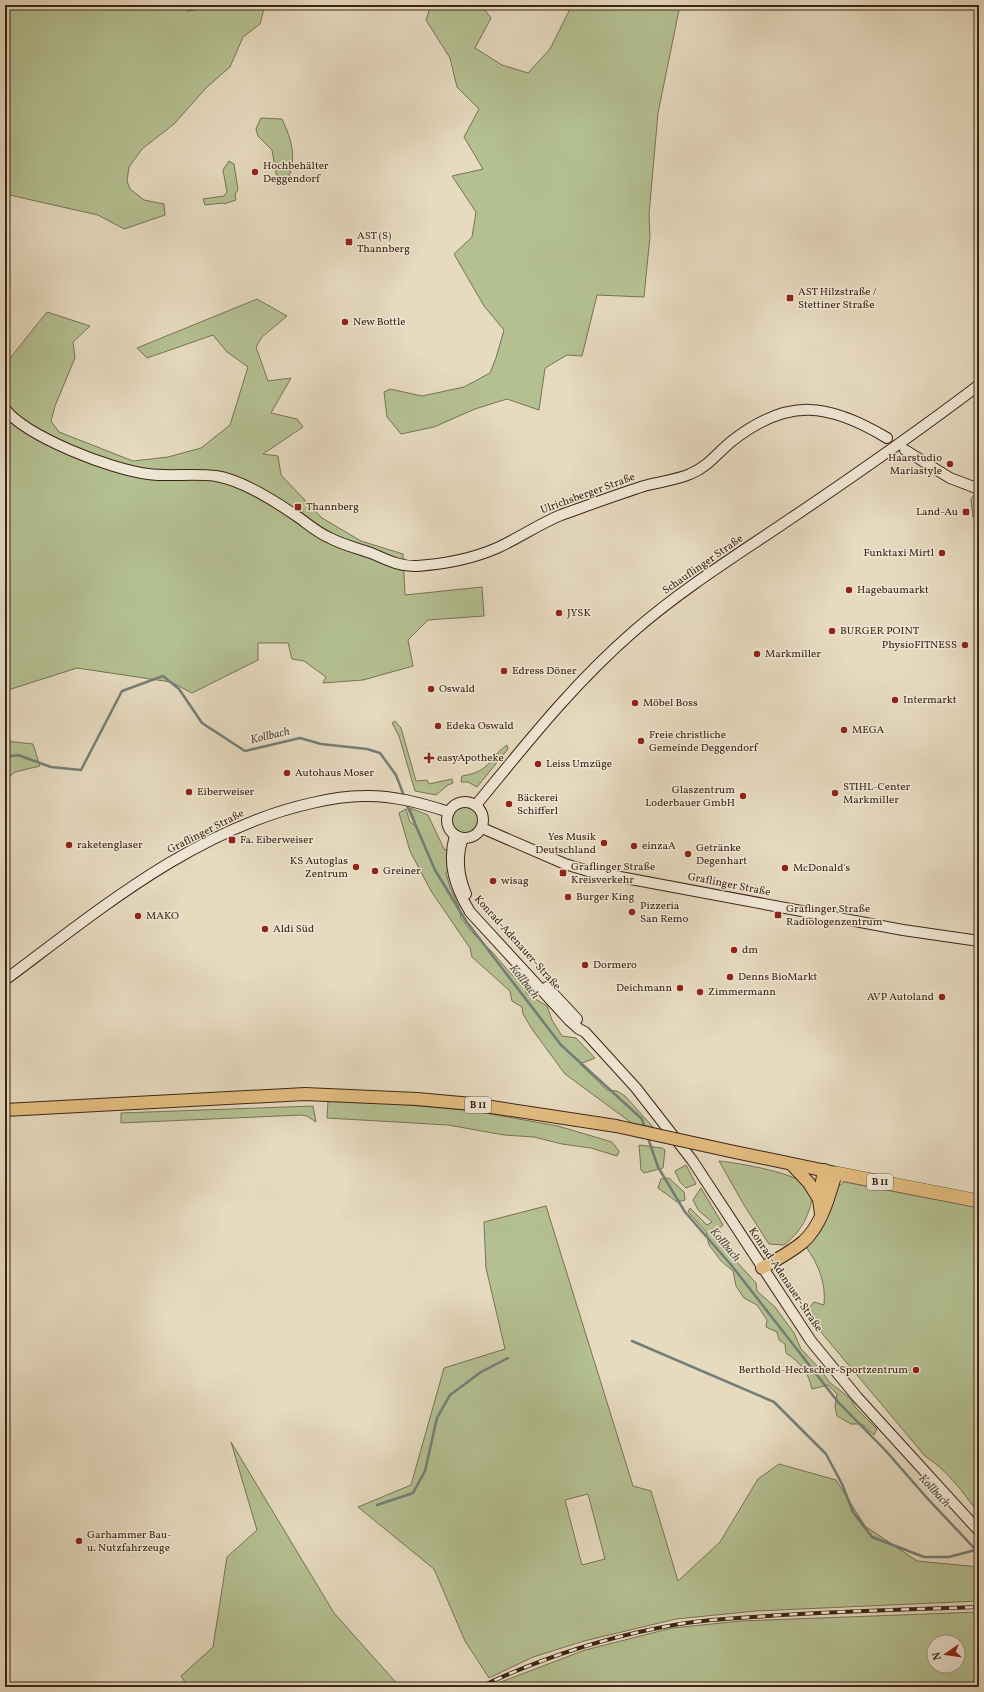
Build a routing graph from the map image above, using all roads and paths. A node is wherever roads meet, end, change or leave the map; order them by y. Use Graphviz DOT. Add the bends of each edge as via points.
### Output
graph roads {
  1 [pos="979,385"];
  2 [pos="5,408"];
  3 [pos="887,438"];
  4 [pos="905,450"];
  5 [pos="979,489"];
  6 [pos="476,805"];
  7 [pos="449,812"];
  8 [pos="482,828"];
  9 [pos="459,836"];
  10 [pos="979,941"];
  11 [pos="5,980"];
  12 [pos="5,1110"];
  13 [pos="792,1165"];
  14 [pos="830,1172"];
  15 [pos="819,1199"];
  16 [pos="979,1201"];
  17 [pos="821,1214"];
  18 [pos="762,1268"];
  19 [pos="979,1531"];
  1 -- 6 [label="street, Schauflinger Straße" via="893,449 697,581 636,630 604,658 556,707"];
  2 -- 3 [label="street, Ulrichsberger Straße" via="21,424 107,465 150,475 204,475 226,478 240,483 295,515 328,538 391,562 413,566 477,556 548,520 640,487 691,474 710,462 730,442 759,421 780,414 823,410 836,413"];
  4 -- 5 [label="street" via="950,478"];
  6 -- 7 [label="street" via="460,802"];
  6 -- 8 [label="street" via="483,815"];
  7 -- 9 [label="street" via="448,824"];
  7 -- 11 [label="street, Graflinger Straße" via="397,798 363,796 325,800 252,822 207,842 139,882"];
  8 -- 9 [label="street" via="473,836"];
  8 -- 10 [label="street, Graflinger Straße" via="565,864 588,871 903,930"];
  9 -- 18 [label="street, Konrad-Adenauer-Straße" via="451,848 453,873 460,895 470,912 569,1020 585,1032 636,1088 692,1160"];
  12 -- 13 [label="main road, B 11, bridge" via="338,1094 472,1104 616,1126"];
  13 -- 14 [label="main road, B 11"];
  13 -- 15 [label="main road" via="809,1183"];
  14 -- 15 [label="main road"];
  14 -- 16 [label="highway, B 11"];
  14 -- 17 [label="main road" via="827,1204"];
  15 -- 17 [label="main road"];
  17 -- 18 [label="main road" via="804,1241"];
  18 -- 19 [label="street, Konrad-Adenauer-Straße" via="811,1341 857,1397"];
}
